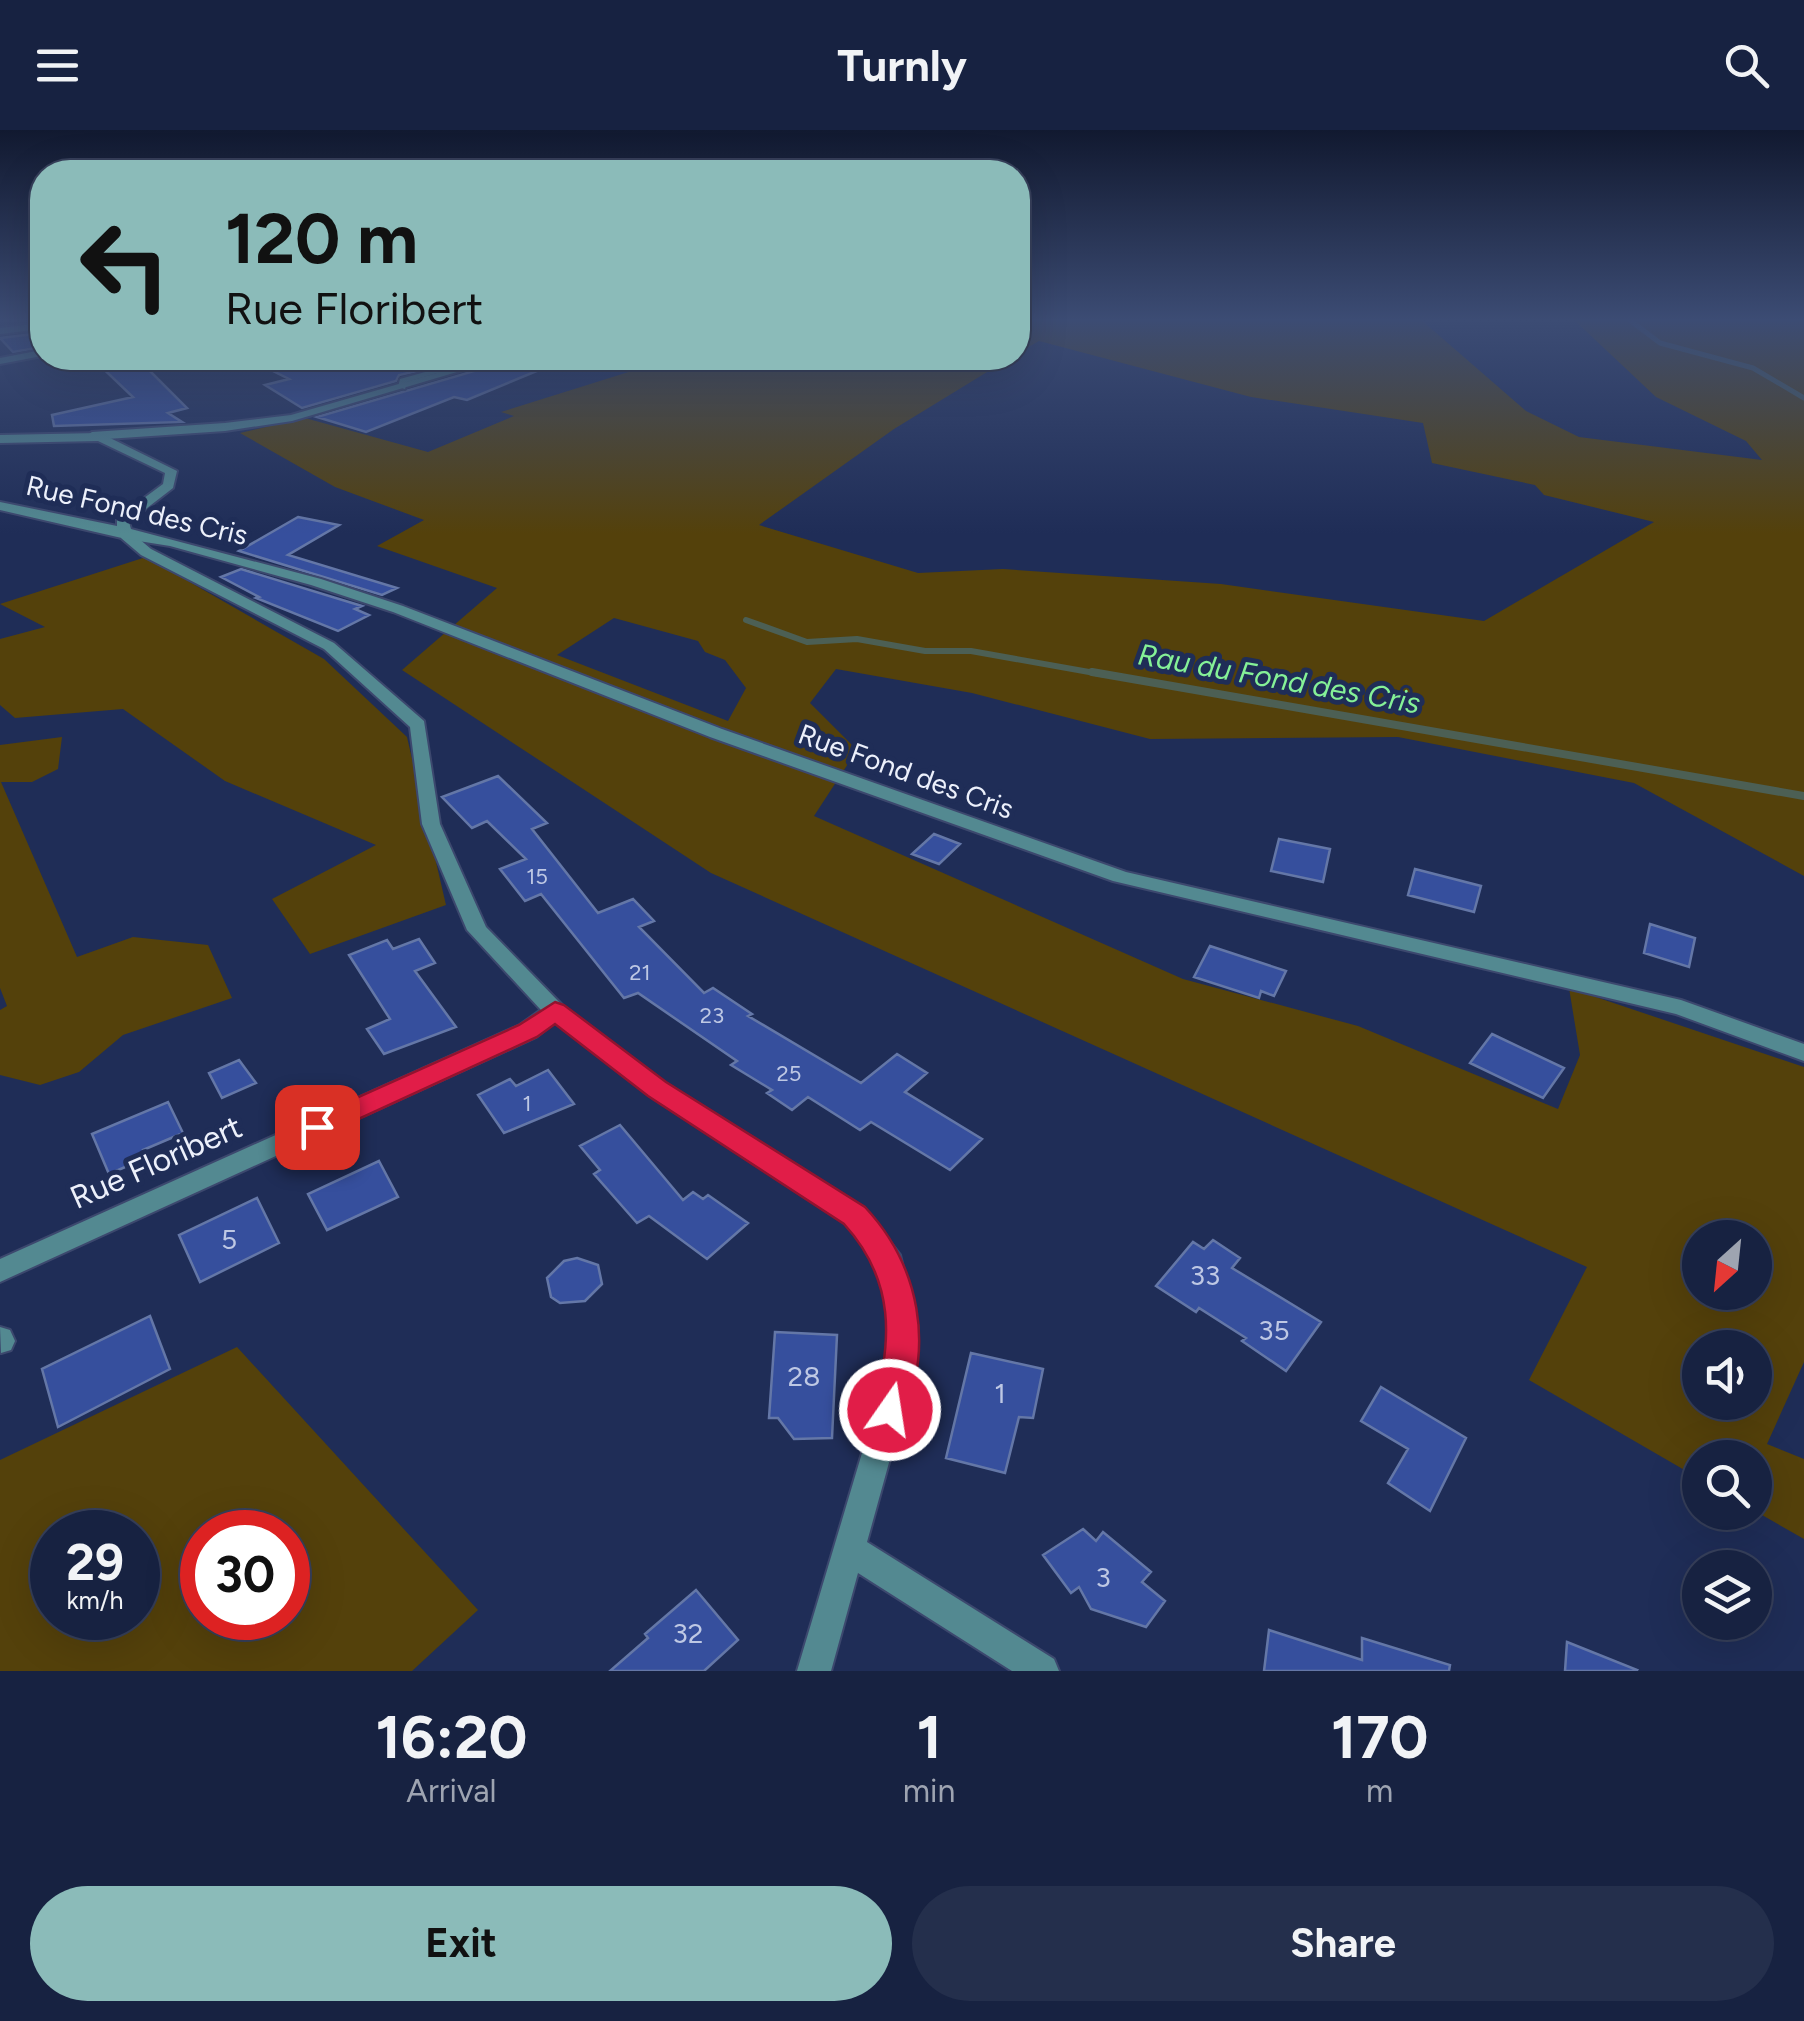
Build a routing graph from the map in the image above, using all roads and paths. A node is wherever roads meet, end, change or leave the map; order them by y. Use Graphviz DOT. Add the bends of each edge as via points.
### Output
graph roads {
  1 [pos="387,390"];
  2 [pos="140,431"];
  3 [pos="92,436"];
  4 [pos="0,439"];
  5 [pos="124,446"];
  6 [pos="0,506"];
  7 [pos="132,510"];
  8 [pos="65,522"];
  9 [pos="126,535"];
  10 [pos="555,1011"];
  11 [pos="1804,1052"];
  12 [pos="0,1271"];
  13 [pos="851,1550"];
  14 [pos="814,1671"];
  15 [pos="1042,1671"];
  1 -- 2 [label="street" via="258,424"];
  2 -- 3 [label="street"];
  2 -- 5 [label="street" via="122,440"];
  3 -- 4 [label="street"];
  3 -- 5 [label="street"];
  5 -- 7 [label="street" via="171,471 172,478"];
  6 -- 8 [label="street, Rue Fond des Cris"];
  7 -- 8 [label="street"];
  7 -- 9 [label="street" via="122,520"];
  8 -- 9 [label="street, Rue Fond des Cris"];
  9 -- 10 [label="street" via="146,552 329,646 418,726 431,824 477,930"];
  9 -- 11 [label="street, Rue Fond des Cris" via="172,542 398,609 706,729 1120,876 1681,1008"];
  10 -- 12 [label="street, Rue Floribert" via="528,1031"];
  10 -- 13 [label="street" via="657,1089 854,1216 891,1263 904,1328 900,1376"];
  13 -- 14 [label="street"];
  13 -- 15 [label="street"];
}
